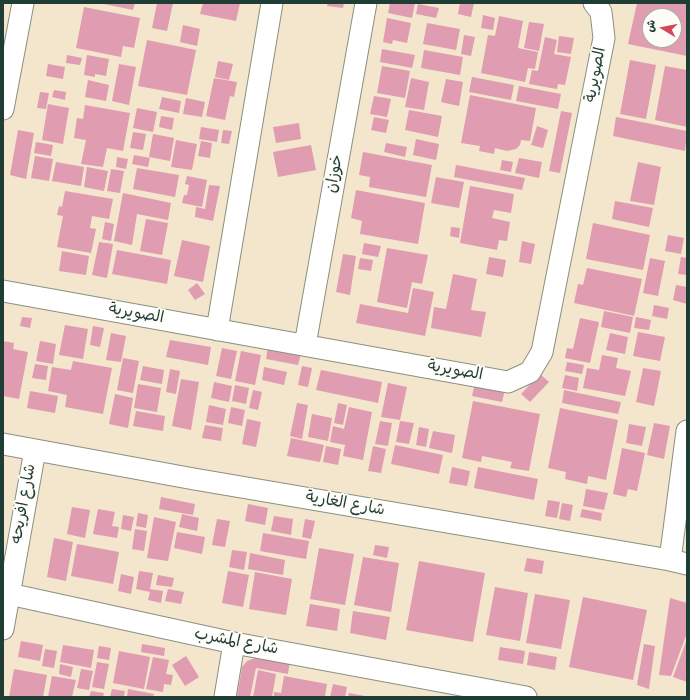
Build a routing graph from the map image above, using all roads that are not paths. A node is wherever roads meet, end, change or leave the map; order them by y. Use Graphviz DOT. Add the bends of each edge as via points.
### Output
graph roads {
  1 [pos="24,3"];
  2 [pos="272,3"];
  3 [pos="366,3"];
  4 [pos="594,3"];
  5 [pos="3,109"];
  6 [pos="3,291"];
  7 [pos="217,330"];
  8 [pos="306,345"];
  9 [pos="687,432"];
  10 [pos="3,444"];
  11 [pos="34,450"];
  12 [pos="679,562"];
  13 [pos="9,594"];
  14 [pos="3,629"];
  15 [pos="234,643"];
  16 [pos="462,691"];
  17 [pos="224,697"];
  18 [pos="526,697"];
  1 -- 5 [label="street"];
  2 -- 7 [label="street"];
  3 -- 8 [label="street, خوزان"];
  4 -- 8 [label="street, الصويرية" via="601,12 604,38 542,352 530,372 508,382"];
  6 -- 7 [label="street, الصويرية"];
  7 -- 8 [label="street, الصويرية"];
  9 -- 12 [label="street"];
  10 -- 11 [label="street, شارع الغارية"];
  11 -- 12 [label="street, شارع الغارية"];
  11 -- 13 [label="street, شارع افريحه"];
  13 -- 14 [label="street, شارع افريحه"];
  13 -- 15 [label="street, شارع المشرب"];
  15 -- 16 [label="street, شارع المشرب"];
  15 -- 17 [label="street"];
  16 -- 18 [label="street, شارع المشرب"];
}
